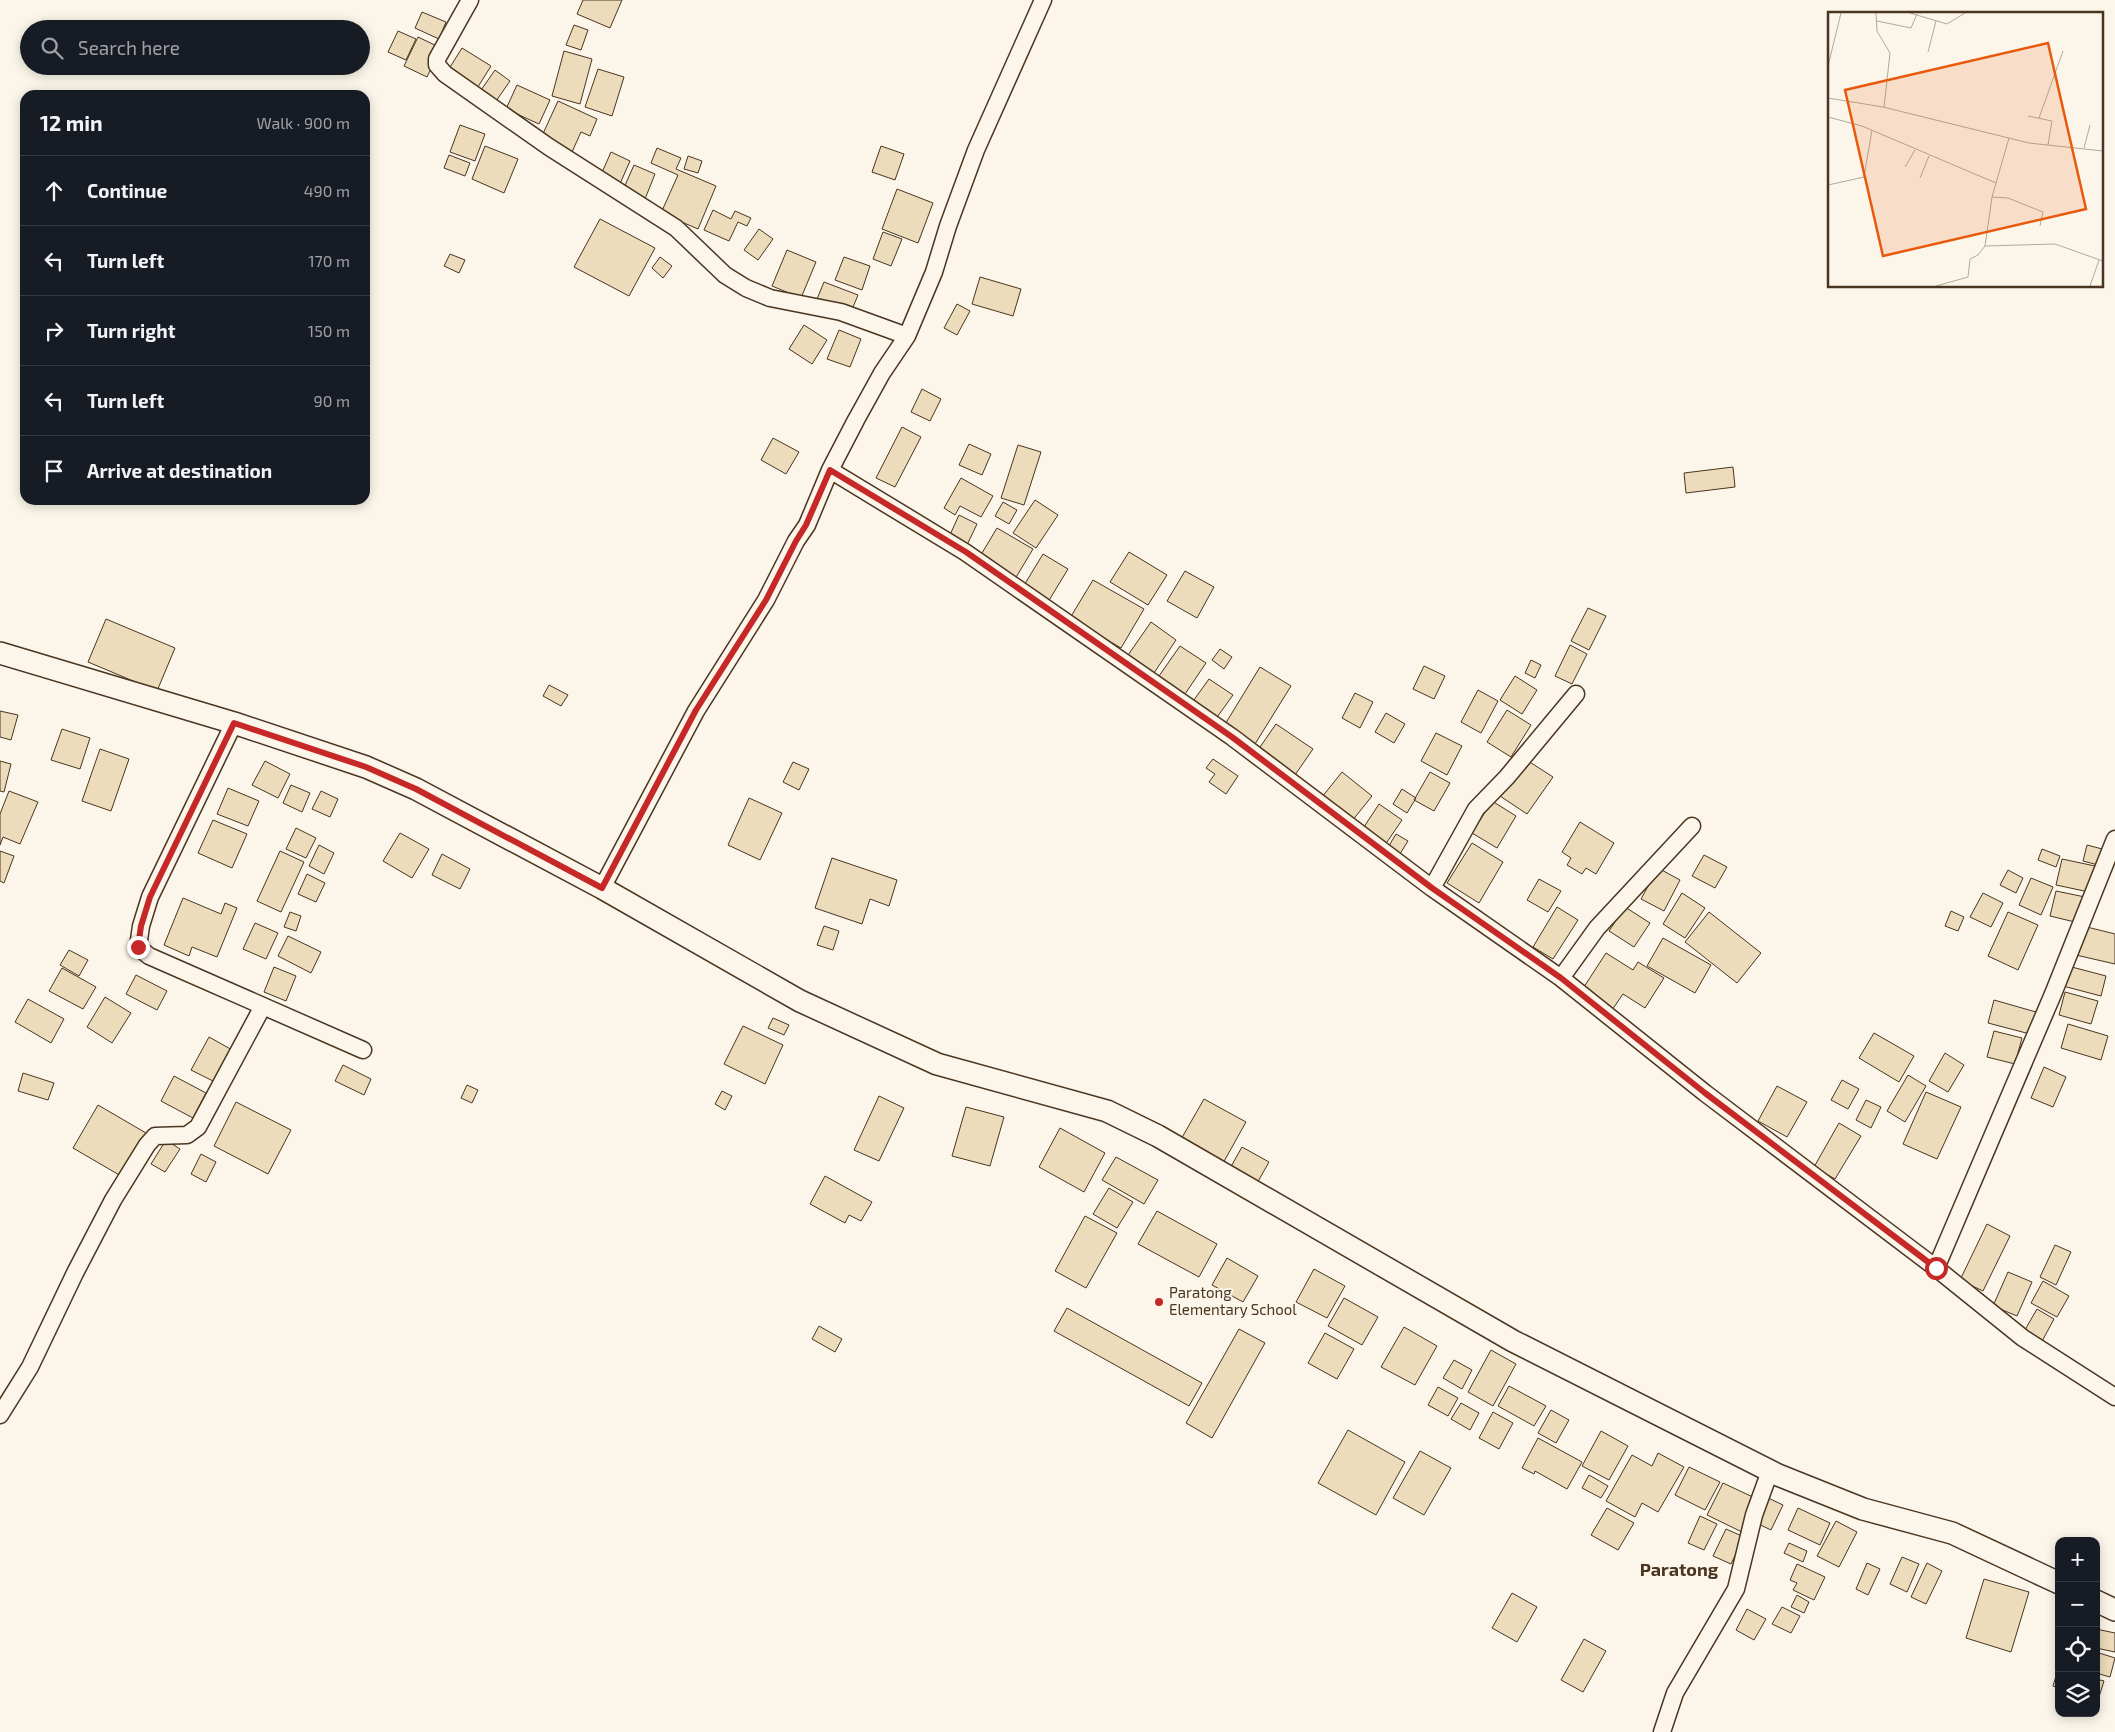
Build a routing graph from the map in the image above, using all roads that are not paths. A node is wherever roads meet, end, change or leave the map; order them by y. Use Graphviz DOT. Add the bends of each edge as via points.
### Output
graph roads {
  1 [pos="470,0"];
  2 [pos="1044,0"];
  3 [pos="907,336"];
  4 [pos="830,470"];
  5 [pos="0,653"];
  6 [pos="1576,694"];
  7 [pos="234,723"];
  8 [pos="1692,826"];
  9 [pos="2115,839"];
  10 [pos="602,888"];
  11 [pos="1432,888"];
  12 [pos="1561,978"];
  13 [pos="262,1006"];
  14 [pos="363,1050"];
  15 [pos="1936,1268"];
  16 [pos="2115,1397"];
  17 [pos="0,1415"];
  18 [pos="1770,1471"];
  19 [pos="2057,1582"];
  20 [pos="2100,1603"];
  21 [pos="2115,1610"];
  22 [pos="1662,1732"];
  1 -- 3 [label="street" via="437,59 437,65 445,74 549,147 676,228 725,275 746,288 770,298 841,312"];
  2 -- 3 [label="street" via="976,150 934,272"];
  3 -- 4 [label="street" via="882,372"];
  4 -- 10 [label="street" via="806,525 766,600 696,710"];
  4 -- 11 [label="street" via="982,563 1232,737"];
  5 -- 7 [label="street"];
  6 -- 11 [label="street" via="1476,809"];
  7 -- 10 [label="street" via="366,767 416,789"];
  7 -- 13 [label="street" via="150,897 138,947 157,959"];
  8 -- 12 [label="street" via="1597,928"];
  9 -- 15 [label="street"];
  10 -- 18 [label="street" via="800,1001 937,1064 1122,1117 1513,1340"];
  11 -- 12 [label="street"];
  12 -- 15 [label="street" via="1705,1093"];
  13 -- 14 [label="street"];
  13 -- 17 [label="street" via="198,1126 187,1135 155,1136 147,1144 108,1208 30,1367"];
  15 -- 16 [label="street" via="2023,1338"];
  18 -- 19 [label="street" via="1855,1506 1952,1533"];
  18 -- 22 [label="street" via="1754,1515 1736,1590 1675,1694"];
  20 -- 21 [label="street"];
}
